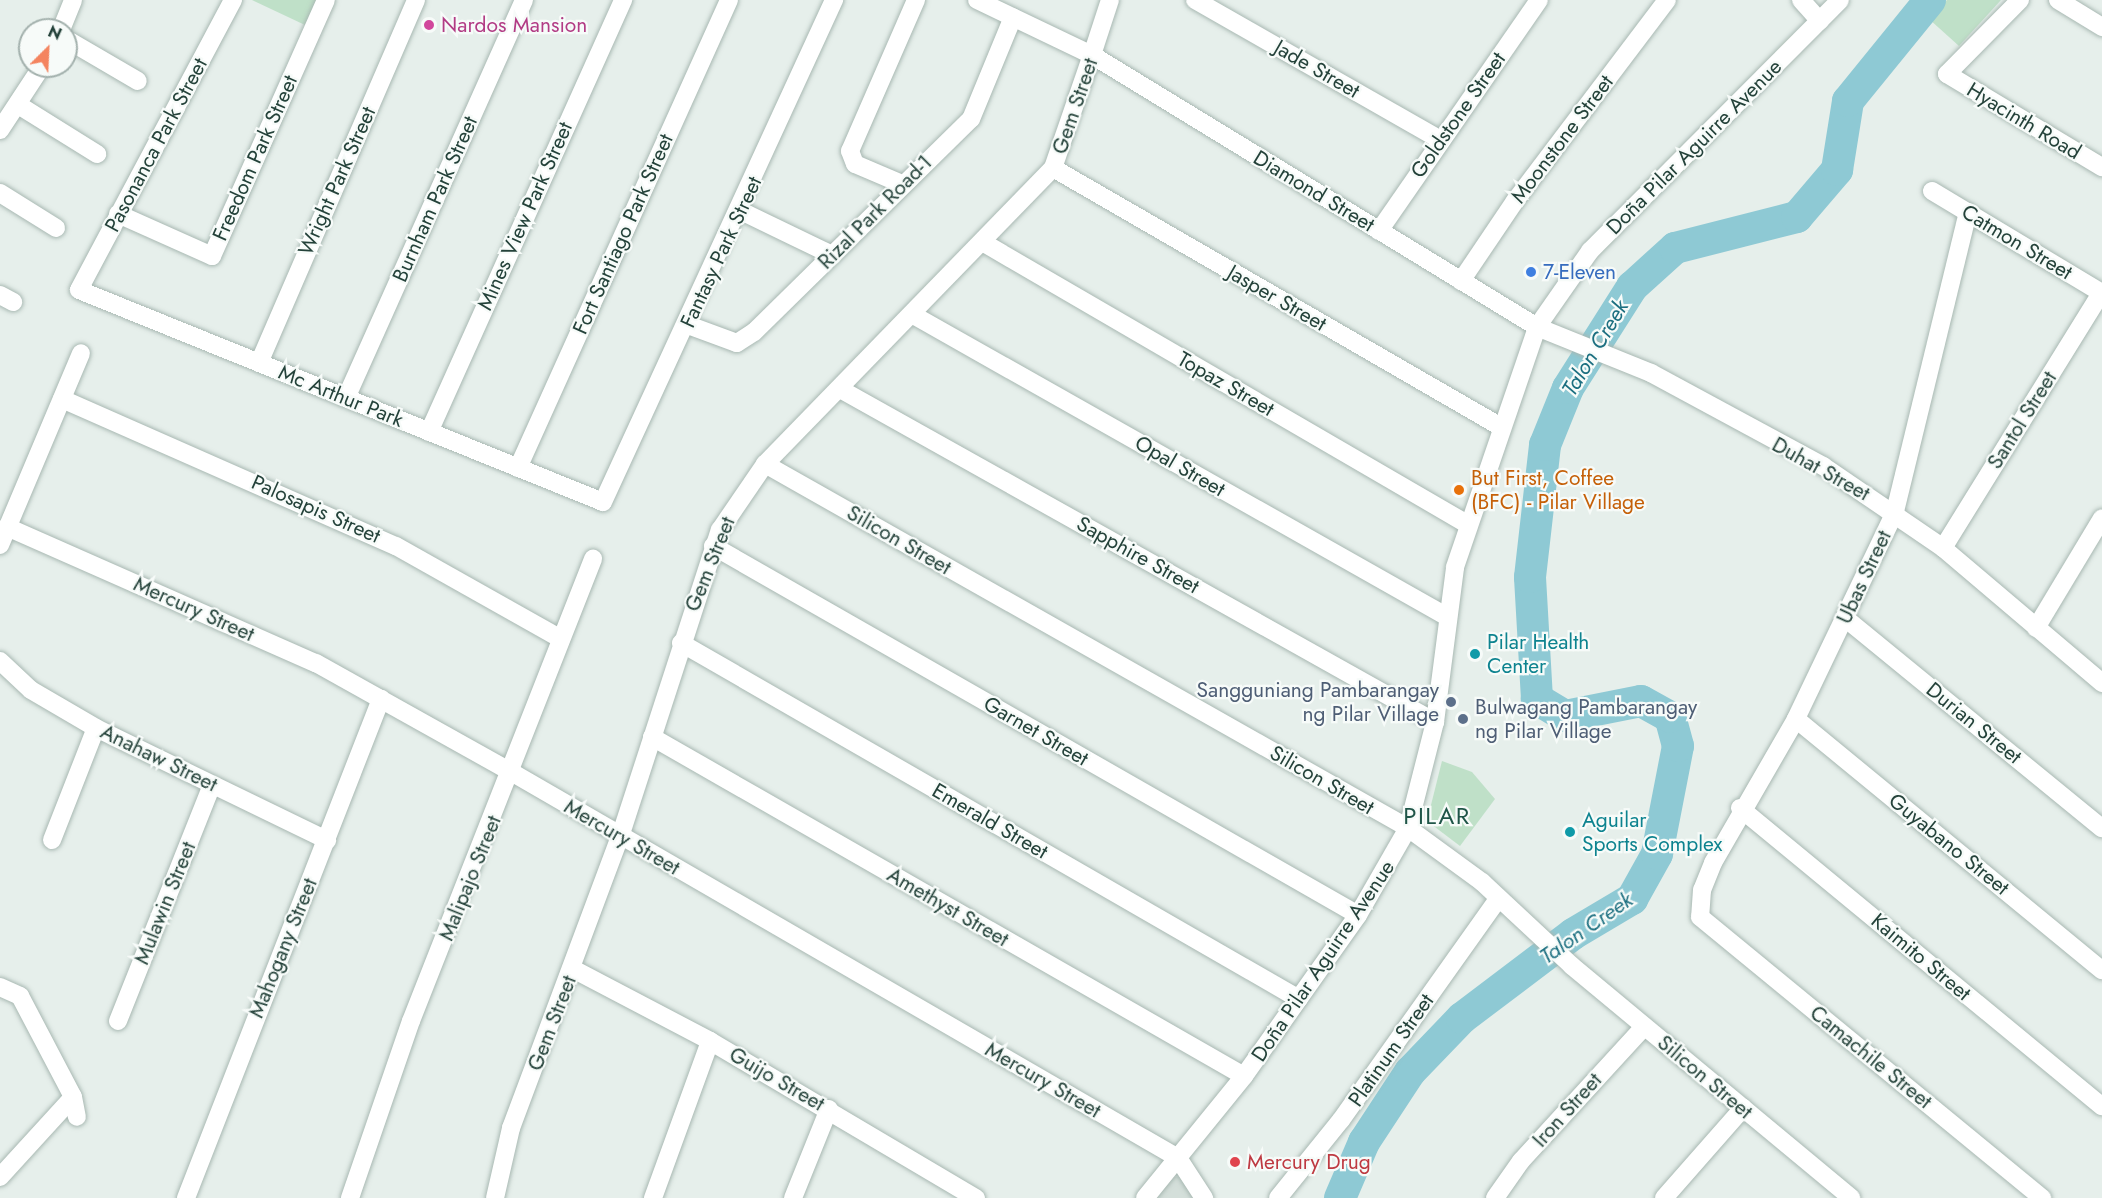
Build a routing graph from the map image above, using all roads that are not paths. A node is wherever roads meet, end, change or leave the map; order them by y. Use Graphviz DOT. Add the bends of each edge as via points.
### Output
graph roads {
  1 [pos="73,0"];
  2 [pos="233,0"];
  3 [pos="326,0"];
  4 [pos="416,0"];
  5 [pos="524,0"];
  6 [pos="623,0"];
  7 [pos="729,0"];
  8 [pos="834,0"];
  9 [pos="916,0"];
  10 [pos="977,0"];
  11 [pos="1110,0"];
  12 [pos="1195,0"];
  13 [pos="1539,0"];
  14 [pos="1667,0"];
  15 [pos="1801,0"];
  16 [pos="1840,0"];
  17 [pos="2020,0"];
  18 [pos="2058,0"];
  19 [pos="1013,17"];
  20 [pos="66,18"];
  21 [pos="1820,21"];
  22 [pos="2102,27"];
  23 [pos="78,46"];
  24 [pos="1092,55"];
  25 [pos="35,78"];
  26 [pos="138,81"];
  27 [pos="20,106"];
  28 [pos="0,130"];
  29 [pos="1439,139"];
  30 [pos="97,154"];
  31 [pos="2102,167"];
  32 [pos="1053,168"];
  33 [pos="902,184"];
  34 [pos="1932,191"];
  35 [pos="0,194"];
  36 [pos="741,211"];
  37 [pos="1968,212"];
  38 [pos="118,214"];
  39 [pos="57,228"];
  40 [pos="1379,231"];
  41 [pos="984,243"];
  42 [pos="832,255"];
  43 [pos="1461,281"];
  44 [pos="79,290"];
  45 [pos="2102,293"];
  46 [pos="915,316"];
  47 [pos="688,325"];
  48 [pos="1537,327"];
  49 [pos="81,354"];
  50 [pos="259,363"];
  51 [pos="840,388"];
  52 [pos="346,398"];
  53 [pos="62,399"];
  54 [pos="1502,428"];
  55 [pos="429,432"];
  56 [pos="765,464"];
  57 [pos="518,468"];
  58 [pos="603,502"];
  59 [pos="1895,512"];
  60 [pos="2102,518"];
  61 [pos="1467,524"];
  62 [pos="7,527"];
  63 [pos="0,546"];
  64 [pos="713,546"];
  65 [pos="1943,548"];
  66 [pos="593,559"];
  67 [pos="1446,616"];
  68 [pos="1845,618"];
  69 [pos="2036,628"];
  70 [pos="561,639"];
  71 [pos="681,643"];
  72 [pos="0,661"];
  73 [pos="2102,683"];
  74 [pos="381,699"];
  75 [pos="1796,719"];
  76 [pos="1436,722"];
  77 [pos="96,728"];
  78 [pos="652,737"];
  79 [pos="513,773"];
  80 [pos="212,785"];
  81 [pos="1740,808"];
  82 [pos="1408,828"];
  83 [pos="2102,828"];
  84 [pos="621,837"];
  85 [pos="52,840"];
  86 [pos="327,840"];
  87 [pos="1498,898"];
  88 [pos="1359,915"];
  89 [pos="1700,917"];
  90 [pos="573,969"];
  91 [pos="2102,970"];
  92 [pos="0,987"];
  93 [pos="1299,999"];
  94 [pos="118,1021"];
  95 [pos="1644,1027"];
  96 [pos="710,1041"];
  97 [pos="1244,1076"];
  98 [pos="73,1097"];
  99 [pos="2102,1106"];
  100 [pos="1743,1108"];
  101 [pos="829,1109"];
  102 [pos="77,1117"];
  103 [pos="1178,1158"];
  104 [pos="0,1177"];
  105 [pos="967,1196"];
  106 [pos="186,1198"];
  107 [pos="350,1198"];
  108 [pos="495,1198"];
  109 [pos="653,1198"];
  110 [pos="793,1198"];
  111 [pos="1145,1198"];
  112 [pos="1204,1198"];
  113 [pos="1278,1198"];
  114 [pos="1495,1198"];
  115 [pos="1664,1198"];
  116 [pos="1851,1198"];
  117 [pos="2042,1198"];
  1 -- 20 [label="street"];
  2 -- 38 [label="street, Pasonanca Park Street"];
  3 -- 38 [label="street, Freedom Park Street" via="212,256"];
  4 -- 50 [label="street, Wright Park Street"];
  5 -- 52 [label="street, Burnham Park Street"];
  6 -- 55 [label="street, Mines View Park Street"];
  7 -- 57 [label="street, Fort Santiago Park Street"];
  8 -- 36 [label="street, Fantasy Park Street"];
  9 -- 33 [label="street" via="850,151 855,164"];
  10 -- 19 [label="street, Diamond Street"];
  11 -- 24 [label="street, Gem Street"];
  12 -- 29 [label="street, Jade Street"];
  13 -- 29 [label="street, Goldstone Street"];
  14 -- 43 [label="street, Moonstone Street" via="1515,201"];
  15 -- 21 [label="street"];
  16 -- 21 [label="street, Doña Pilar Aguirre Avenue"];
  17 -- 31 [label="street, Hyacinth Road" via="1947,74"];
  18 -- 22 [label="street"];
  19 -- 24 [label="street, Diamond Street"];
  19 -- 33 [label="street, Rizal Park Road-1" via="971,119"];
  21 -- 48 [label="street, Doña Pilar Aguirre Avenue" via="1590,251"];
  23 -- 26 [label="street"];
  24 -- 32 [label="street, Gem Street"];
  24 -- 40 [label="street, Diamond Street"];
  25 -- 27 [label="street"];
  27 -- 28 [label="street"];
  27 -- 30 [label="street"];
  29 -- 40 [label="street, Goldstone Street"];
  32 -- 41 [label="street, Gem Street"];
  32 -- 54 [label="street, Jasper Street"];
  33 -- 42 [label="street, Rizal Park Road-1"];
  34 -- 37 [label="street, Catmon Street"];
  35 -- 39 [label="street"];
  36 -- 42 [label="street"];
  36 -- 47 [label="street, Fantasy Park Street"];
  37 -- 45 [label="street, Catmon Street"];
  37 -- 59 [label="street, Ubas Street"];
  38 -- 44 [label="street, Pasonanca Park Street"];
  40 -- 43 [label="street, Diamond Street"];
  41 -- 46 [label="street, Gem Street"];
  41 -- 61 [label="street, Topaz Street"];
  42 -- 47 [label="street, Rizal Park Road-1" via="747,338 726,342"];
  43 -- 48 [label="street, Diamond Street"];
  44 -- 50 [label="street, Mc Arthur Park"];
  45 -- 65 [label="street, Santol Street"];
  46 -- 51 [label="street, Gem Street"];
  46 -- 67 [label="street, Opal Street"];
  47 -- 58 [label="street, Fantasy Park Street"];
  48 -- 54 [label="street, Doña Pilar Aguirre Avenue"];
  48 -- 59 [label="street, Duhat Street" via="1644,371 1823,466"];
  49 -- 53 [label="street"];
  50 -- 52 [label="street, Mc Arthur Park"];
  51 -- 56 [label="street, Gem Street"];
  51 -- 76 [label="street, Sapphire Street"];
  52 -- 55 [label="street, Mc Arthur Park"];
  53 -- 62 [label="street"];
  53 -- 70 [label="street, Palosapis Street" via="396,546"];
  54 -- 61 [label="street, Doña Pilar Aguirre Avenue"];
  55 -- 57 [label="street, Mc Arthur Park"];
  56 -- 64 [label="street, Gem Street" via="740,496"];
  56 -- 82 [label="street, Silicon Street"];
  57 -- 58 [label="street, Mc Arthur Park"];
  59 -- 65 [label="street, Duhat Street"];
  59 -- 68 [label="street, Ubas Street"];
  60 -- 69 [label="street"];
  61 -- 67 [label="street, Doña Pilar Aguirre Avenue"];
  62 -- 63 [label="street"];
  62 -- 74 [label="street, Mercury Street" via="316,663"];
  64 -- 71 [label="street, Gem Street"];
  64 -- 88 [label="street, Garnet Street"];
  65 -- 69 [label="street, Duhat Street"];
  66 -- 70 [label="street, Malipajo Street"];
  67 -- 76 [label="street, Doña Pilar Aguirre Avenue"];
  68 -- 75 [label="street, Ubas Street"];
  68 -- 83 [label="street, Durian Street"];
  69 -- 73 [label="street, Duhat Street"];
  70 -- 79 [label="street, Malipajo Street"];
  71 -- 78 [label="street, Gem Street"];
  71 -- 93 [label="street, Emerald Street"];
  72 -- 77 [label="street, Anahaw Street" via="31,690"];
  74 -- 79 [label="street, Mercury Street"];
  74 -- 86 [label="street, Mahogany Street"];
  75 -- 81 [label="street, Ubas Street"];
  75 -- 91 [label="street, Guyabano Street"];
  76 -- 82 [label="street, Doña Pilar Aguirre Avenue"];
  77 -- 80 [label="street, Anahaw Street"];
  77 -- 85 [label="street"];
  78 -- 84 [label="street, Gem Street"];
  78 -- 97 [label="street, Amethyst Street"];
  79 -- 84 [label="street, Mercury Street"];
  79 -- 107 [label="street, Malipajo Street" via="411,1021"];
  80 -- 86 [label="street, Anahaw Street"];
  80 -- 94 [label="street, Mulawin Street"];
  81 -- 89 [label="street, Ubas Street" via="1702,890"];
  81 -- 99 [label="street, Kaimito Street"];
  82 -- 87 [label="street, Silicon Street"];
  82 -- 88 [label="street, Doña Pilar Aguirre Avenue"];
  84 -- 90 [label="street, Gem Street"];
  84 -- 103 [label="street, Mercury Street"];
  86 -- 106 [label="street, Mahogany Street"];
  87 -- 95 [label="street, Silicon Street"];
  87 -- 113 [label="street, Platinum Street" via="1341,1120"];
  88 -- 93 [label="street, Doña Pilar Aguirre Avenue"];
  89 -- 117 [label="street, Camachile Street"];
  90 -- 96 [label="street, Guijo Street"];
  90 -- 108 [label="street, Gem Street" via="511,1128"];
  92 -- 98 [label="street" via="20,996"];
  93 -- 97 [label="street, Doña Pilar Aguirre Avenue"];
  95 -- 100 [label="street, Silicon Street"];
  95 -- 114 [label="street, Iron Street" via="1521,1161"];
  96 -- 101 [label="street, Guijo Street"];
  96 -- 109 [label="street"];
  97 -- 103 [label="street, Doña Pilar Aguirre Avenue"];
  98 -- 102 [label="street"];
  98 -- 104 [label="street"];
  100 -- 115 [label="street"];
  100 -- 116 [label="street, Silicon Street"];
  101 -- 105 [label="street, Guijo Street"];
  101 -- 110 [label="street"];
  103 -- 111 [label="street, Doña Pilar Aguirre Avenue"];
  103 -- 112 [label="street, Mercury Street"];
}
